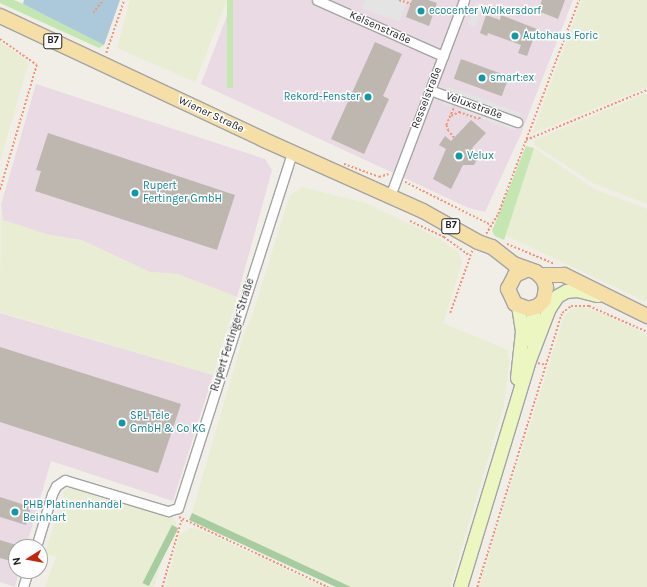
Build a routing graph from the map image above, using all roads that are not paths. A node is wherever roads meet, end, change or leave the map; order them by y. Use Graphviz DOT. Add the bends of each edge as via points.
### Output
graph roads {
  1 [pos="317,0"];
  2 [pos="464,0"];
  3 [pos="0,16"];
  4 [pos="443,56"];
  5 [pos="430,90"];
  6 [pos="517,122"];
  7 [pos="292,152"];
  8 [pos="390,196"];
  9 [pos="478,242"];
  10 [pos="526,270"];
  11 [pos="540,275"];
  12 [pos="576,280"];
  13 [pos="510,281"];
  14 [pos="546,292"];
  15 [pos="624,303"];
  16 [pos="518,306"];
  17 [pos="534,308"];
  18 [pos="647,316"];
  19 [pos="529,360"];
  20 [pos="507,434"];
  21 [pos="38,539"];
  22 [pos="460,587"];
  1 -- 4 [label="street, Kelsenstraße"];
  2 -- 4 [label="street, Resselstraße"];
  3 -- 7 [label="main road, Wiener Straße / B7"];
  4 -- 5 [label="street, Resselstraße"];
  5 -- 6 [label="street, Veluxstraße"];
  5 -- 8 [label="street, Resselstraße"];
  7 -- 8 [label="main road, Wiener Straße / B7"];
  7 -- 21 [label="street, Rupert Fertinger-Straße" via="181,503 171,511 70,481 60,482 52,494"];
  8 -- 9 [label="main road, Wiener Straße / B7"];
  9 -- 10 [label="main road, B7" via="492,247"];
  9 -- 13 [label="main road, B7" via="503,266"];
  10 -- 11 [label="main road, B7"];
  10 -- 13 [label="main road" via="518,273"];
  11 -- 12 [label="main road, B7" via="564,276"];
  11 -- 14 [label="main road" via="545,283"];
  12 -- 14 [label="main road" via="557,284"];
  12 -- 15 [label="main road, B7"];
  13 -- 16 [label="main road, B7" via="508,293"];
  14 -- 17 [label="main road" via="544,300"];
  15 -- 18 [label="main road, B7"];
  15 -- 19 [label="main road" via="577,290 561,293 549,308"];
  16 -- 17 [label="main road"];
  16 -- 20 [label="main road" via="522,323 521,344"];
  17 -- 19 [label="main road"];
  19 -- 20 [label="main road"];
  20 -- 22 [label="main road"];
}
